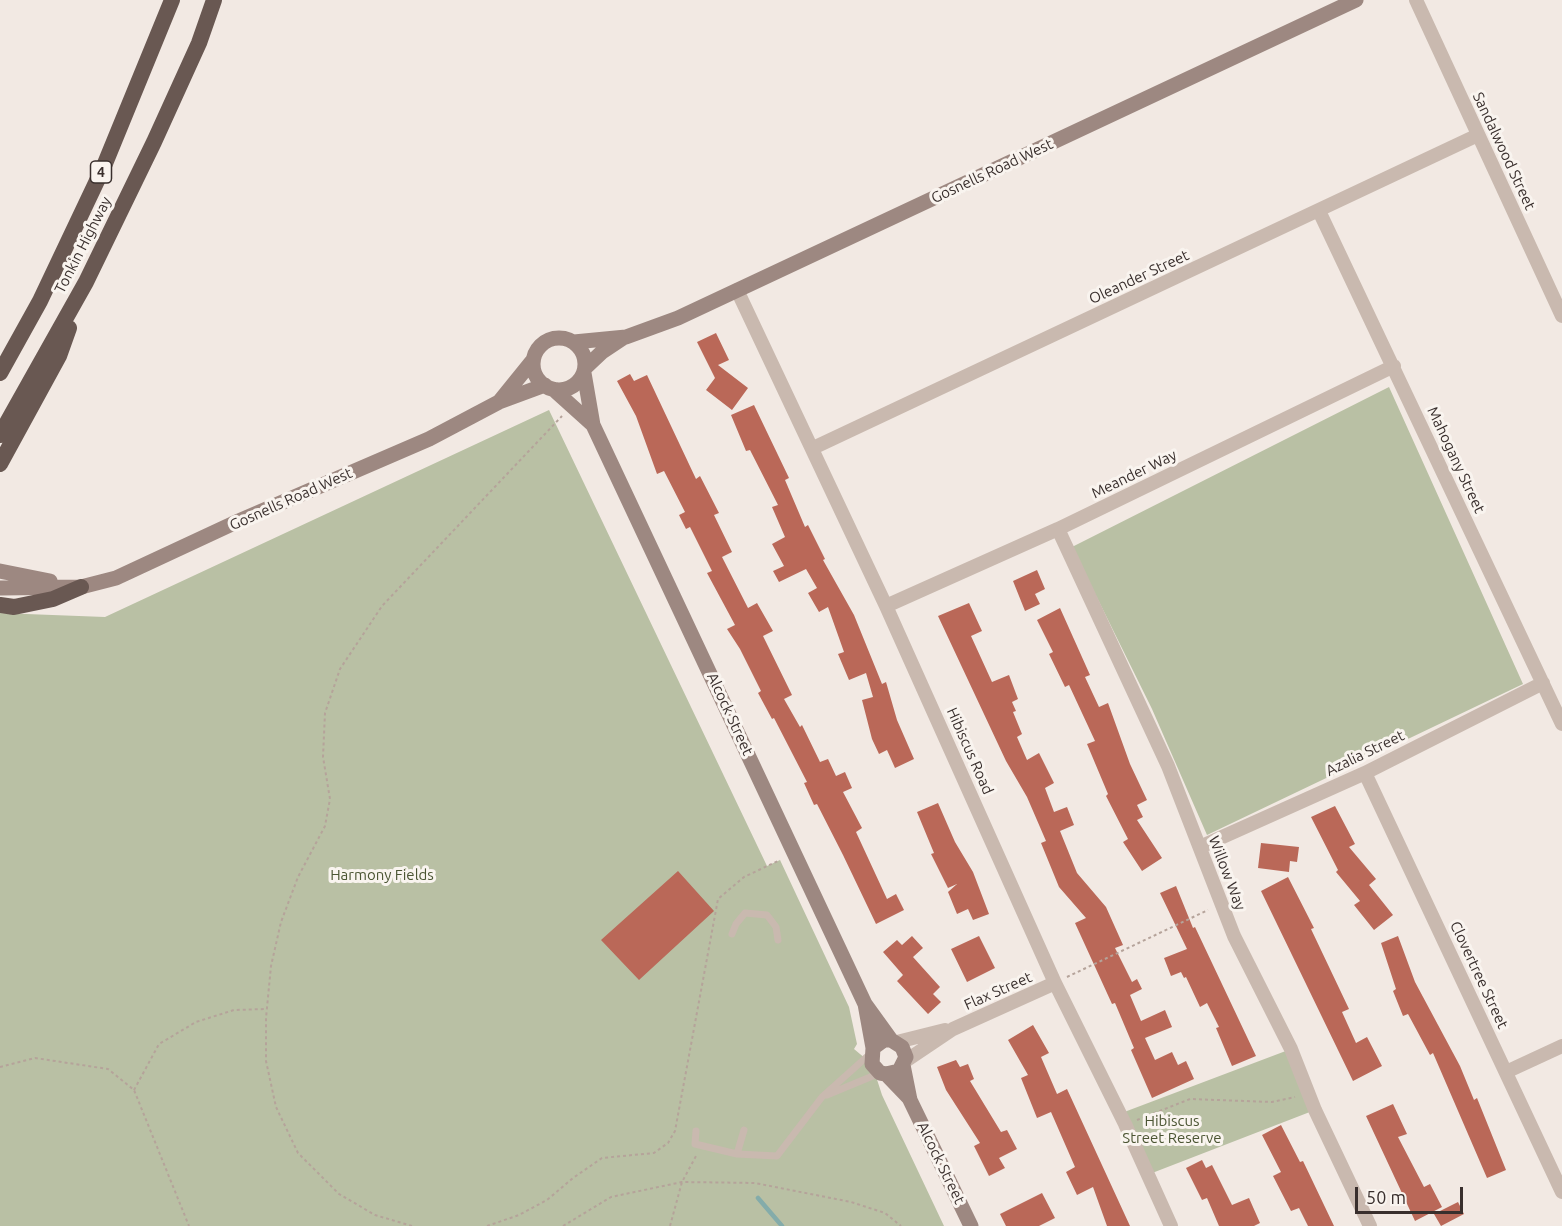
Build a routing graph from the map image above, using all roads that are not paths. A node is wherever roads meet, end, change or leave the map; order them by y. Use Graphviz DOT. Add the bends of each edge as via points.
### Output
graph roads {
  1 [pos="172,0"];
  2 [pos="214,0"];
  3 [pos="1356,0"];
  4 [pos="1416,0"];
  5 [pos="1478,135"];
  6 [pos="1318,211"];
  7 [pos="86,282"];
  8 [pos="737,290"];
  9 [pos="1562,316"];
  10 [pos="626,337"];
  11 [pos="574,342"];
  12 [pos="533,360"];
  13 [pos="1394,366"];
  14 [pos="584,371"];
  15 [pos="0,373"];
  16 [pos="549,387"];
  17 [pos="499,402"];
  18 [pos="593,425"];
  19 [pos="0,435"];
  20 [pos="813,448"];
  21 [pos="0,464"];
  22 [pos="1058,529"];
  23 [pos="0,571"];
  24 [pos="81,587"];
  25 [pos="0,588"];
  26 [pos="0,605"];
  27 [pos="886,606"];
  28 [pos="1543,683"];
  29 [pos="1562,724"];
  30 [pos="1365,773"];
  31 [pos="1200,847"];
  32 [pos="732,934"];
  33 [pos="778,940"];
  34 [pos="1055,983"];
  35 [pos="865,1004"];
  36 [pos="953,1029"];
  37 [pos="894,1041"];
  38 [pos="1562,1046"];
  39 [pos="872,1051"];
  40 [pos="904,1064"];
  41 [pos="1506,1072"];
  42 [pos="883,1073"];
  43 [pos="822,1097"];
  44 [pos="910,1100"];
  45 [pos="744,1130"];
  46 [pos="696,1131"];
  47 [pos="737,1154"];
  48 [pos="1562,1192"];
  49 [pos="971,1226"];
  50 [pos="1171,1226"];
  51 [pos="1370,1226"];
  1 -- 15 [label="highway, Tonkin Highway / 4" via="104,166 40,301"];
  2 -- 7 [label="highway, Tonkin Highway / 4" via="199,43"];
  3 -- 8 [label="main road, Gosnells Road West"];
  4 -- 5 [label="street, Sandalwood Street"];
  5 -- 6 [label="street, Oleander Street"];
  5 -- 9 [label="street, Sandalwood Street"];
  6 -- 13 [label="street, Mahogany Street"];
  6 -- 20 [label="street, Oleander Street"];
  7 -- 19 [label="highway, Tonkin Highway / 4"];
  7 -- 21 [label="highway" via="59,356"];
  8 -- 10 [label="main road, Gosnells Road West" via="651,330"];
  8 -- 20 [label="street, Hibiscus Road"];
  10 -- 11 [label="main road, Gosnells Road West"];
  10 -- 14 [label="main road, Gosnells Road West" via="602,352"];
  11 -- 12 [label="main road, Gosnells Road West" via="557,337 549,340 541,345"];
  11 -- 14 [label="main road" via="584,354"];
  12 -- 16 [label="main road" via="536,375"];
  12 -- 17 [label="main road, Gosnells Road West"];
  13 -- 22 [label="street, Meander Way"];
  13 -- 28 [label="street, Mahogany Street"];
  14 -- 16 [label="main road, Gosnells Road West" via="574,385"];
  14 -- 18 [label="main road, Alcock Street"];
  16 -- 17 [label="main road, Gosnells Road West"];
  16 -- 18 [label="main road, Alcock Street"];
  17 -- 24 [label="main road, Gosnells Road West" via="429,439 232,524 146,566"];
  18 -- 35 [label="main road, Alcock Street"];
  20 -- 27 [label="street, Hibiscus Road"];
  22 -- 27 [label="street, Meander Way"];
  22 -- 31 [label="street, Willow Way" via="1168,766"];
  23 -- 24 [label="main road, Gosnells Road West"];
  24 -- 25 [label="main road, Gosnells Road West"];
  24 -- 26 [label="highway" via="53,599 14,607"];
  27 -- 34 [label="street, Hibiscus Road"];
  28 -- 29 [label="street, Mahogany Street"];
  28 -- 30 [label="street, Azalia Street"];
  30 -- 31 [label="street, Azalia Street"];
  30 -- 41 [label="street, Clovertree Street"];
  31 -- 51 [label="street, Willow Way" via="1222,904"];
  32 -- 33 [label="lane" via="745,913 767,915 776,927"];
  34 -- 36 [label="street, Flax Street"];
  34 -- 50 [label="street, Hibiscus Road"];
  35 -- 37 [label="main road, Alcock Street"];
  35 -- 39 [label="main road, Alcock Street"];
  36 -- 37 [label="street, Flax Street"];
  36 -- 40 [label="street, Flax Street"];
  37 -- 39 [label="main road" via="884,1040"];
  37 -- 40 [label="main road, Alcock Street" via="905,1052"];
  38 -- 41 [label="street"];
  39 -- 42 [label="main road, Alcock Street" via="872,1064"];
  39 -- 43 [label="lane"];
  40 -- 42 [label="main road" via="899,1071"];
  40 -- 44 [label="main road, Alcock Street"];
  41 -- 48 [label="street, Clovertree Street"];
  42 -- 43 [label="lane"];
  42 -- 44 [label="main road, Alcock Street"];
  43 -- 47 [label="lane" via="777,1156"];
  44 -- 49 [label="main road, Alcock Street"];
  45 -- 47 [label="lane"];
  46 -- 47 [label="lane" via="695,1144"];
}
